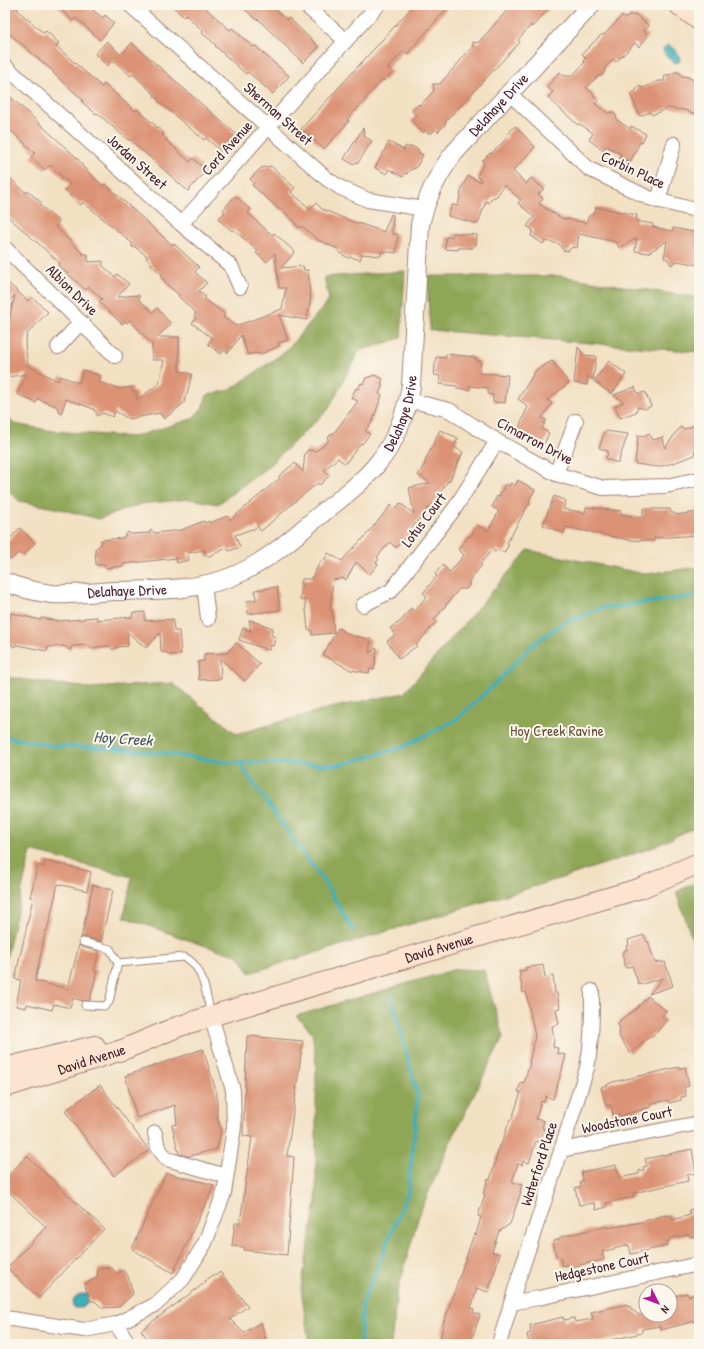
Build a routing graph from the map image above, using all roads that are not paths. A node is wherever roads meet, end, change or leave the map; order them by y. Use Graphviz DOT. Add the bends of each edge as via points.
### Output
graph roads {
  1 [pos="130,5"];
  2 [pos="305,5"];
  3 [pos="378,5"];
  4 [pos="591,5"];
  5 [pos="679,5"];
  6 [pos="699,20"];
  7 [pos="346,41"];
  8 [pos="5,66"];
  9 [pos="509,94"];
  10 [pos="268,128"];
  11 [pos="674,144"];
  12 [pos="658,201"];
  13 [pos="424,209"];
  14 [pos="699,211"];
  15 [pos="182,224"];
  16 [pos="5,248"];
  17 [pos="240,287"];
  18 [pos="81,322"];
  19 [pos="58,347"];
  20 [pos="115,356"];
  21 [pos="408,401"];
  22 [pos="576,421"];
  23 [pos="497,441"];
  24 [pos="556,474"];
  25 [pos="699,479"];
  26 [pos="5,582"];
  27 [pos="204,584"];
  28 [pos="363,605"];
  29 [pos="208,619"];
  30 [pos="699,863"];
  31 [pos="84,942"];
  32 [pos="118,963"];
  33 [pos="592,991"];
  34 [pos="85,1005"];
  35 [pos="212,1016"];
  36 [pos="177,1027"];
  37 [pos="5,1068"];
  38 [pos="5,1087"];
  39 [pos="699,1123"];
  40 [pos="155,1133"];
  41 [pos="561,1150"];
  42 [pos="226,1176"];
  43 [pos="699,1264"];
  44 [pos="511,1303"];
  45 [pos="5,1318"];
  46 [pos="116,1324"];
  47 [pos="129,1344"];
  48 [pos="499,1344"];
  1 -- 10 [label="street, Sherman Street"];
  2 -- 7 [label="street"];
  3 -- 7 [label="street, Cord Avenue"];
  4 -- 9 [label="street, Delahaye Drive"];
  5 -- 6 [label="main road"];
  7 -- 10 [label="street, Cord Avenue"];
  8 -- 15 [label="street, Jordan Street"];
  9 -- 12 [label="street, Corbin Place" via="589,169"];
  9 -- 13 [label="street, Delahaye Drive" via="447,162"];
  10 -- 13 [label="street, Sherman Street" via="341,188 368,200"];
  10 -- 15 [label="street, Cord Avenue"];
  11 -- 12 [label="street"];
  12 -- 14 [label="street, Corbin Place"];
  13 -- 21 [label="street, Delahaye Drive" via="420,225"];
  15 -- 17 [label="street, Jordan Street" via="231,266"];
  16 -- 18 [label="street, Albion Drive"];
  18 -- 19 [label="street"];
  18 -- 20 [label="street, Albion Drive"];
  21 -- 23 [label="street, Cimarron Drive" via="449,410"];
  21 -- 27 [label="street, Delahaye Drive" via="397,432 387,449 379,462 357,484 262,562 231,577"];
  22 -- 24 [label="street"];
  23 -- 24 [label="street, Cimarron Drive"];
  23 -- 28 [label="street, Lotus Court" via="456,508 392,591"];
  24 -- 25 [label="street, Cimarron Drive" via="603,488 666,486"];
  26 -- 27 [label="street, Delahaye Drive" via="30,590 61,594 168,589"];
  27 -- 29 [label="street"];
  30 -- 35 [label="main road, David Avenue" via="641,888"];
  31 -- 32 [label="lane" via="110,949"];
  32 -- 34 [label="lane" via="108,1005"];
  32 -- 35 [label="lane" via="184,957 190,959 200,972"];
  33 -- 41 [label="street, Waterford Place" via="590,1054"];
  35 -- 36 [label="main road, David Avenue"];
  35 -- 42 [label="street" via="233,1090 234,1128"];
  36 -- 37 [label="main road, David Avenue"];
  36 -- 38 [label="main road, David Avenue" via="125,1050"];
  39 -- 41 [label="street, Woodstone Court"];
  40 -- 42 [label="street" via="158,1148 167,1159"];
  41 -- 44 [label="street, Waterford Place"];
  42 -- 46 [label="street" via="224,1193 205,1243 183,1280 155,1305"];
  43 -- 44 [label="street, Hedgestone Court"];
  44 -- 48 [label="street, Waterford Place"];
  45 -- 46 [label="street" via="84,1330"];
  46 -- 47 [label="street"];
}
